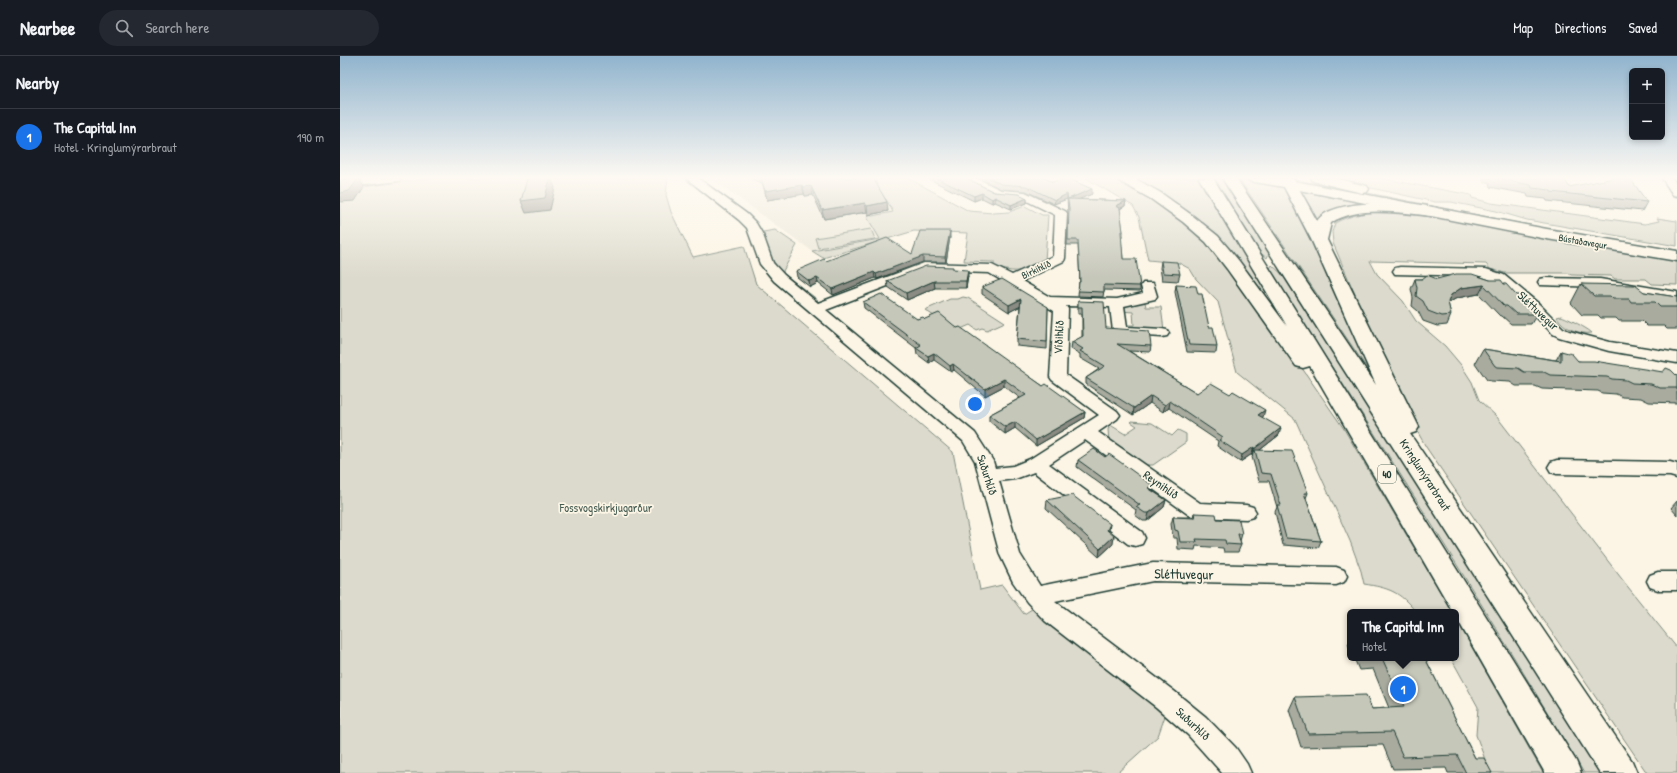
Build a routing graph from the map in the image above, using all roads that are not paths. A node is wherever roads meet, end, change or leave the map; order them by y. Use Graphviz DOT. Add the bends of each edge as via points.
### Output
graph roads {
  1 [pos="736,211"];
  2 [pos="1058,211"];
  3 [pos="1178,211"];
  4 [pos="1226,211"];
  5 [pos="1251,211"];
  6 [pos="1305,211"];
  7 [pos="1345,211"];
  8 [pos="1434,211"];
  9 [pos="1474,211"];
  10 [pos="1319,240"];
  11 [pos="1677,248"];
  12 [pos="1677,256"];
  13 [pos="1400,271"];
  14 [pos="1012,280"];
  15 [pos="1545,282"];
  16 [pos="1148,286"];
  17 [pos="1677,296"];
  18 [pos="1048,301"];
  19 [pos="1117,303"];
  20 [pos="816,309"];
  21 [pos="1162,333"];
  22 [pos="1677,358"];
  23 [pos="1086,432"];
  24 [pos="1376,457"];
  25 [pos="1036,464"];
  26 [pos="1557,467"];
  27 [pos="1677,471"];
  28 [pos="989,475"];
  29 [pos="1246,512"];
  30 [pos="1461,532"];
  31 [pos="1135,538"];
  32 [pos="1336,576"];
  33 [pos="1036,596"];
  34 [pos="1238,773"];
  35 [pos="1564,773"];
  36 [pos="1620,773"];
  1 -- 20 [label="street, Suðurhlíð" via="757,235 772,271"];
  2 -- 14 [label="street, Birkihlíð" via="1061,213 1059,258"];
  3 -- 24 [label="main road" via="1222,250 1323,390"];
  4 -- 24 [label="main road, 40"];
  5 -- 30 [label="main road, Kringlumýrarbraut"];
  6 -- 10 [label="main road"];
  7 -- 10 [label="main road" via="1325,221"];
  8 -- 12 [label="main road, Bústaðavegur"];
  9 -- 11 [label="main road, Bústaðavegur"];
  10 -- 30 [label="main road" via="1387,388"];
  13 -- 22 [label="street, Sléttuvegur" via="1481,272 1499,278 1564,334 1609,346"];
  14 -- 18 [label="street, Víðihlíð"];
  14 -- 20 [label="street, Víðihlíð" via="992,269 924,267"];
  15 -- 17 [label="street" via="1600,283"];
  16 -- 19 [label="street" via="1150,296"];
  18 -- 19 [label="street"];
  18 -- 23 [label="street, Víðihlíð" via="1061,309 1058,377 1111,415"];
  19 -- 21 [label="street" via="1120,331"];
  20 -- 28 [label="street, Suðurhlíð" via="969,437 981,455"];
  23 -- 25 [label="street, Víðihlíð"];
  23 -- 29 [label="street, Reynihlíð" via="1196,510"];
  24 -- 35 [label="main road, 40"];
  25 -- 28 [label="street, Víðihlíð" via="1015,472"];
  25 -- 31 [label="street"];
  26 -- 27 [label="street"];
  28 -- 33 [label="street, Suðurhlíð" via="1010,556"];
  30 -- 36 [label="main road, Kringlumýrarbraut"];
  32 -- 33 [label="street, Sléttuvegur" via="1153,572"];
  33 -- 34 [label="street, Suðurhlíð" via="1053,614 1197,726"];
}
